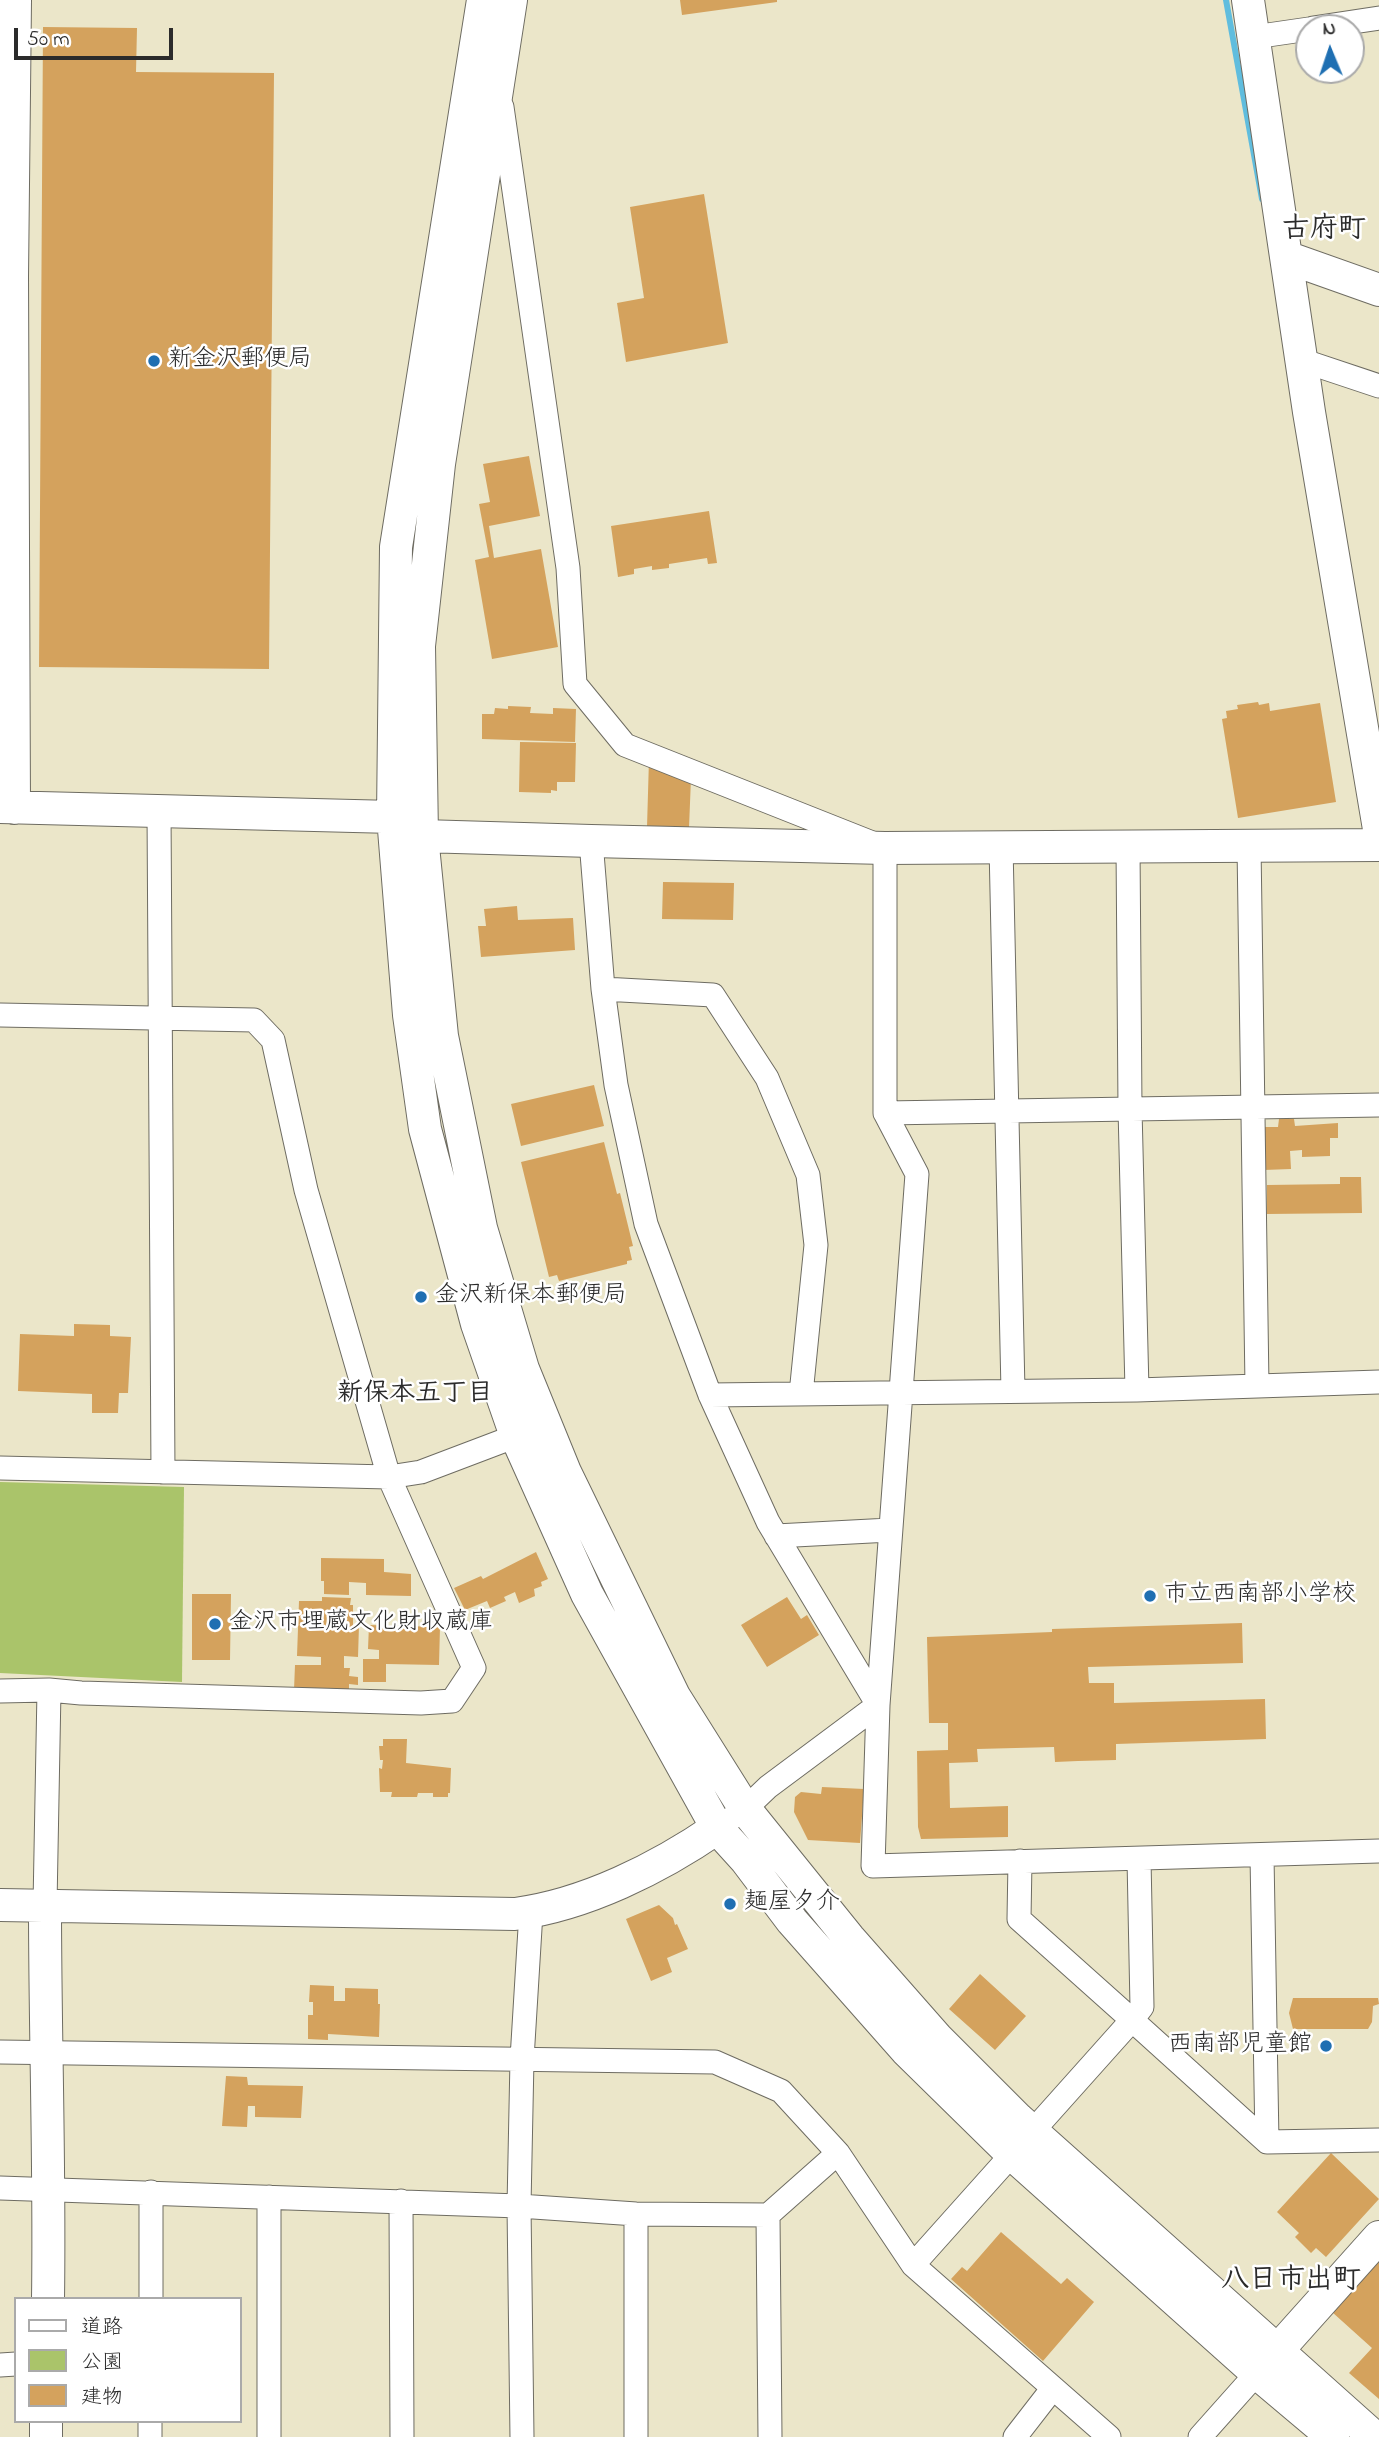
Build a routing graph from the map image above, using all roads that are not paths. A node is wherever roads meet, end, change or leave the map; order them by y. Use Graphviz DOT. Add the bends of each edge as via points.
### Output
graph roads {
  1 [pos="15,0"];
  2 [pos="484,0"];
  3 [pos="511,0"];
  4 [pos="1248,0"];
  5 [pos="1295,31"];
  6 [pos="1254,37"];
  7 [pos="498,79"];
  8 [pos="1286,257"];
  9 [pos="6,276"];
  10 [pos="1379,290"];
  11 [pos="1301,360"];
  12 [pos="1379,386"];
  13 [pos="7,808"];
  14 [pos="159,810"];
  15 [pos="393,817"];
  16 [pos="1379,829"];
  17 [pos="422,836"];
  18 [pos="591,841"];
  19 [pos="1379,845"];
  20 [pos="1002,846"];
  21 [pos="1128,846"];
  22 [pos="1249,846"];
  23 [pos="884,848"];
  24 [pos="603,989"];
  25 [pos="0,1015"];
  26 [pos="160,1017"];
  27 [pos="1379,1105"];
  28 [pos="1254,1107"];
  29 [pos="1130,1109"];
  30 [pos="1007,1111"];
  31 [pos="885,1113"];
  32 [pos="1379,1382"];
  33 [pos="1256,1386"];
  34 [pos="1137,1390"];
  35 [pos="1013,1391"];
  36 [pos="900,1393"];
  37 [pos="800,1394"];
  38 [pos="710,1395"];
  39 [pos="516,1436"];
  40 [pos="0,1468"];
  41 [pos="163,1472"];
  42 [pos="389,1477"];
  43 [pos="890,1530"];
  44 [pos="776,1536"];
  45 [pos="0,1690"];
  46 [pos="49,1690"];
  47 [pos="878,1705"];
  48 [pos="745,1809"];
  49 [pos="717,1828"];
  50 [pos="1379,1851"];
  51 [pos="1262,1856"];
  52 [pos="1139,1859"];
  53 [pos="1020,1861"];
  54 [pos="0,1905"];
  55 [pos="45,1905"];
  56 [pos="531,1912"];
  57 [pos="1132,2020"];
  58 [pos="0,2052"];
  59 [pos="45,2053"];
  60 [pos="522,2059"];
  61 [pos="1379,2140"];
  62 [pos="1267,2142"];
  63 [pos="1022,2143"];
  64 [pos="838,2153"];
  65 [pos="0,2188"];
  66 [pos="49,2189"];
  67 [pos="151,2192"];
  68 [pos="269,2197"];
  69 [pos="401,2201"];
  70 [pos="519,2206"];
  71 [pos="636,2214"];
  72 [pos="768,2215"];
  73 [pos="1379,2237"];
  74 [pos="913,2265"];
  75 [pos="48,2297"];
  76 [pos="150,2297"];
  77 [pos="1267,2362"];
  78 [pos="1053,2388"];
  79 [pos="269,2437"];
  80 [pos="402,2437"];
  81 [pos="522,2437"];
  82 [pos="636,2437"];
  83 [pos="769,2437"];
  84 [pos="1015,2437"];
  85 [pos="1109,2437"];
  86 [pos="1200,2437"];
  87 [pos="1333,2437"];
  88 [pos="1374,2437"];
  1 -- 9 [label="street"];
  2 -- 15 [label="street" via="396,547"];
  3 -- 7 [label="street"];
  4 -- 6 [label="street"];
  5 -- 6 [label="street"];
  6 -- 8 [label="street"];
  7 -- 17 [label="street" via="439,464 421,623"];
  7 -- 23 [label="street" via="568,568 575,684 625,745"];
  8 -- 10 [label="street"];
  8 -- 11 [label="street"];
  9 -- 13 [label="street"];
  11 -- 12 [label="street"];
  11 -- 16 [label="street"];
  13 -- 14 [label="street"];
  14 -- 15 [label="street"];
  14 -- 26 [label="street"];
  15 -- 17 [label="street"];
  15 -- 39 [label="street" via="409,1015 425,1129 477,1324"];
  17 -- 18 [label="street"];
  17 -- 48 [label="street" via="442,1036 481,1228 523,1369 565,1472 674,1696"];
  18 -- 23 [label="street"];
  18 -- 24 [label="street"];
  19 -- 22 [label="street"];
  20 -- 21 [label="street"];
  20 -- 23 [label="street"];
  20 -- 30 [label="street"];
  21 -- 22 [label="street"];
  21 -- 29 [label="street"];
  22 -- 28 [label="street"];
  23 -- 31 [label="street"];
  24 -- 37 [label="street" via="713,995 767,1078 808,1174 816,1245"];
  24 -- 38 [label="street" via="616,1085 646,1224"];
  25 -- 26 [label="street"];
  26 -- 41 [label="street"];
  26 -- 42 [label="street" via="254,1020 273,1040 306,1190"];
  27 -- 28 [label="street"];
  28 -- 29 [label="street"];
  28 -- 33 [label="street"];
  29 -- 30 [label="street"];
  29 -- 34 [label="street"];
  30 -- 31 [label="street"];
  30 -- 35 [label="street"];
  31 -- 36 [label="street" via="917,1174"];
  32 -- 33 [label="street"];
  33 -- 34 [label="street"];
  34 -- 35 [label="street"];
  35 -- 36 [label="street"];
  36 -- 37 [label="street"];
  36 -- 43 [label="street"];
  37 -- 38 [label="street"];
  38 -- 44 [label="street"];
  39 -- 42 [label="street" via="421,1472"];
  39 -- 49 [label="street" via="587,1594"];
  40 -- 41 [label="street"];
  41 -- 42 [label="street"];
  42 -- 46 [label="street" via="474,1668 452,1701"];
  43 -- 44 [label="street"];
  43 -- 47 [label="street"];
  44 -- 47 [label="street"];
  45 -- 46 [label="street"];
  46 -- 55 [label="street"];
  47 -- 48 [label="street"];
  47 -- 53 [label="street" via="873,1866"];
  48 -- 49 [label="street"];
  48 -- 63 [label="street"];
  49 -- 56 [label="street" via="619,1885"];
  49 -- 63 [label="street" via="906,2050"];
  50 -- 51 [label="street"];
  51 -- 52 [label="street"];
  51 -- 62 [label="street"];
  52 -- 53 [label="street"];
  52 -- 57 [label="street" via="1142,2007"];
  53 -- 57 [label="street" via="1019,1919"];
  54 -- 55 [label="street"];
  55 -- 56 [label="street"];
  55 -- 59 [label="street"];
  56 -- 60 [label="street"];
  57 -- 62 [label="street"];
  57 -- 63 [label="street"];
  58 -- 59 [label="street"];
  59 -- 60 [label="street"];
  59 -- 66 [label="street"];
  60 -- 64 [label="street" via="715,2062 781,2091"];
  60 -- 70 [label="street"];
  61 -- 62 [label="street"];
  63 -- 74 [label="street"];
  63 -- 77 [label="street"];
  64 -- 72 [label="street"];
  64 -- 74 [label="street"];
  65 -- 66 [label="street"];
  66 -- 67 [label="street"];
  66 -- 75 [label="street"];
  67 -- 68 [label="street"];
  67 -- 76 [label="street"];
  68 -- 69 [label="street"];
  68 -- 79 [label="street"];
  69 -- 70 [label="street"];
  69 -- 80 [label="street"];
  70 -- 71 [label="street"];
  70 -- 81 [label="street"];
  71 -- 72 [label="street"];
  71 -- 82 [label="street"];
  72 -- 83 [label="street"];
  73 -- 77 [label="street"];
  74 -- 78 [label="street"];
  77 -- 86 [label="street"];
  77 -- 87 [label="street"];
  77 -- 88 [label="street"];
  78 -- 84 [label="street"];
  78 -- 85 [label="street"];
}
